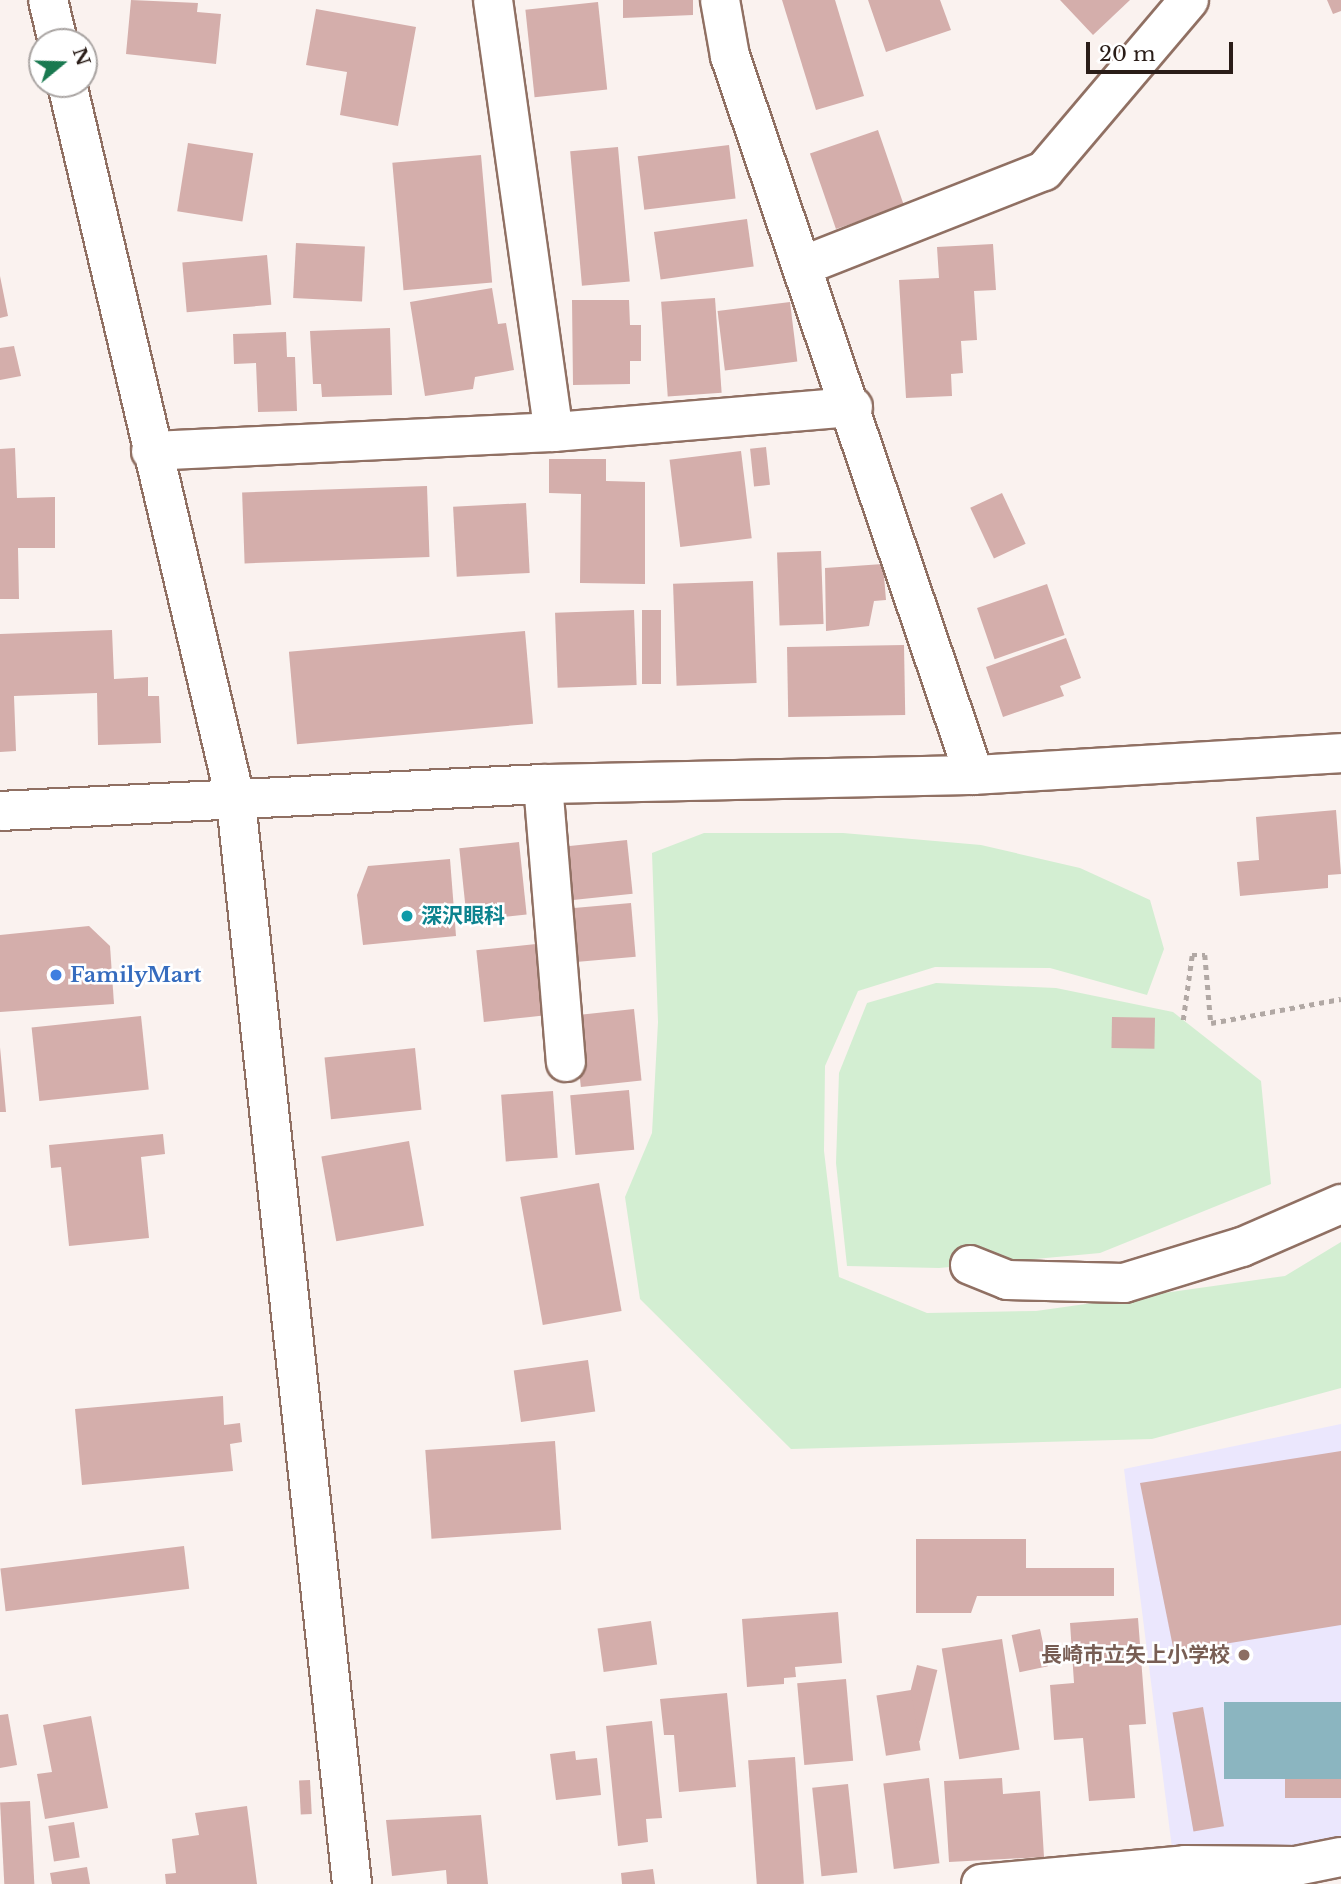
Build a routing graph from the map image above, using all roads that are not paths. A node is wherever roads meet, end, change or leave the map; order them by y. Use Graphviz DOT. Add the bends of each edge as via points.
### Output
graph roads {
  1 [pos="48,0"];
  2 [pos="493,0"];
  3 [pos="720,0"];
  4 [pos="1189,0"];
  5 [pos="55,28"];
  6 [pos="70,98"];
  7 [pos="805,265"];
  8 [pos="853,407"];
  9 [pos="554,432"];
  10 [pos="151,451"];
  11 [pos="1341,753"];
  12 [pos="974,775"];
  13 [pos="543,784"];
  14 [pos="236,802"];
  15 [pos="0,811"];
  16 [pos="566,1062"];
  17 [pos="1341,1204"];
  18 [pos="970,1265"];
  19 [pos="1341,1857"];
  20 [pos="1185,1874"];
  21 [pos="352,1884"];
  22 [pos="981,1884"];
  1 -- 5 [label="street"];
  2 -- 9 [label="street"];
  3 -- 7 [label="street" via="730,56"];
  4 -- 7 [label="street" via="1044,172"];
  6 -- 10 [label="street"];
  7 -- 8 [label="street"];
  8 -- 9 [label="street"];
  8 -- 12 [label="street"];
  9 -- 10 [label="street"];
  10 -- 14 [label="street"];
  11 -- 12 [label="street"];
  12 -- 13 [label="street"];
  13 -- 14 [label="street"];
  13 -- 16 [label="street"];
  14 -- 15 [label="street"];
  14 -- 21 [label="street"];
  17 -- 18 [label="street" via="1242,1247 1124,1283 1007,1280"];
  19 -- 20 [label="street" via="1296,1866"];
  20 -- 22 [label="street"];
}
